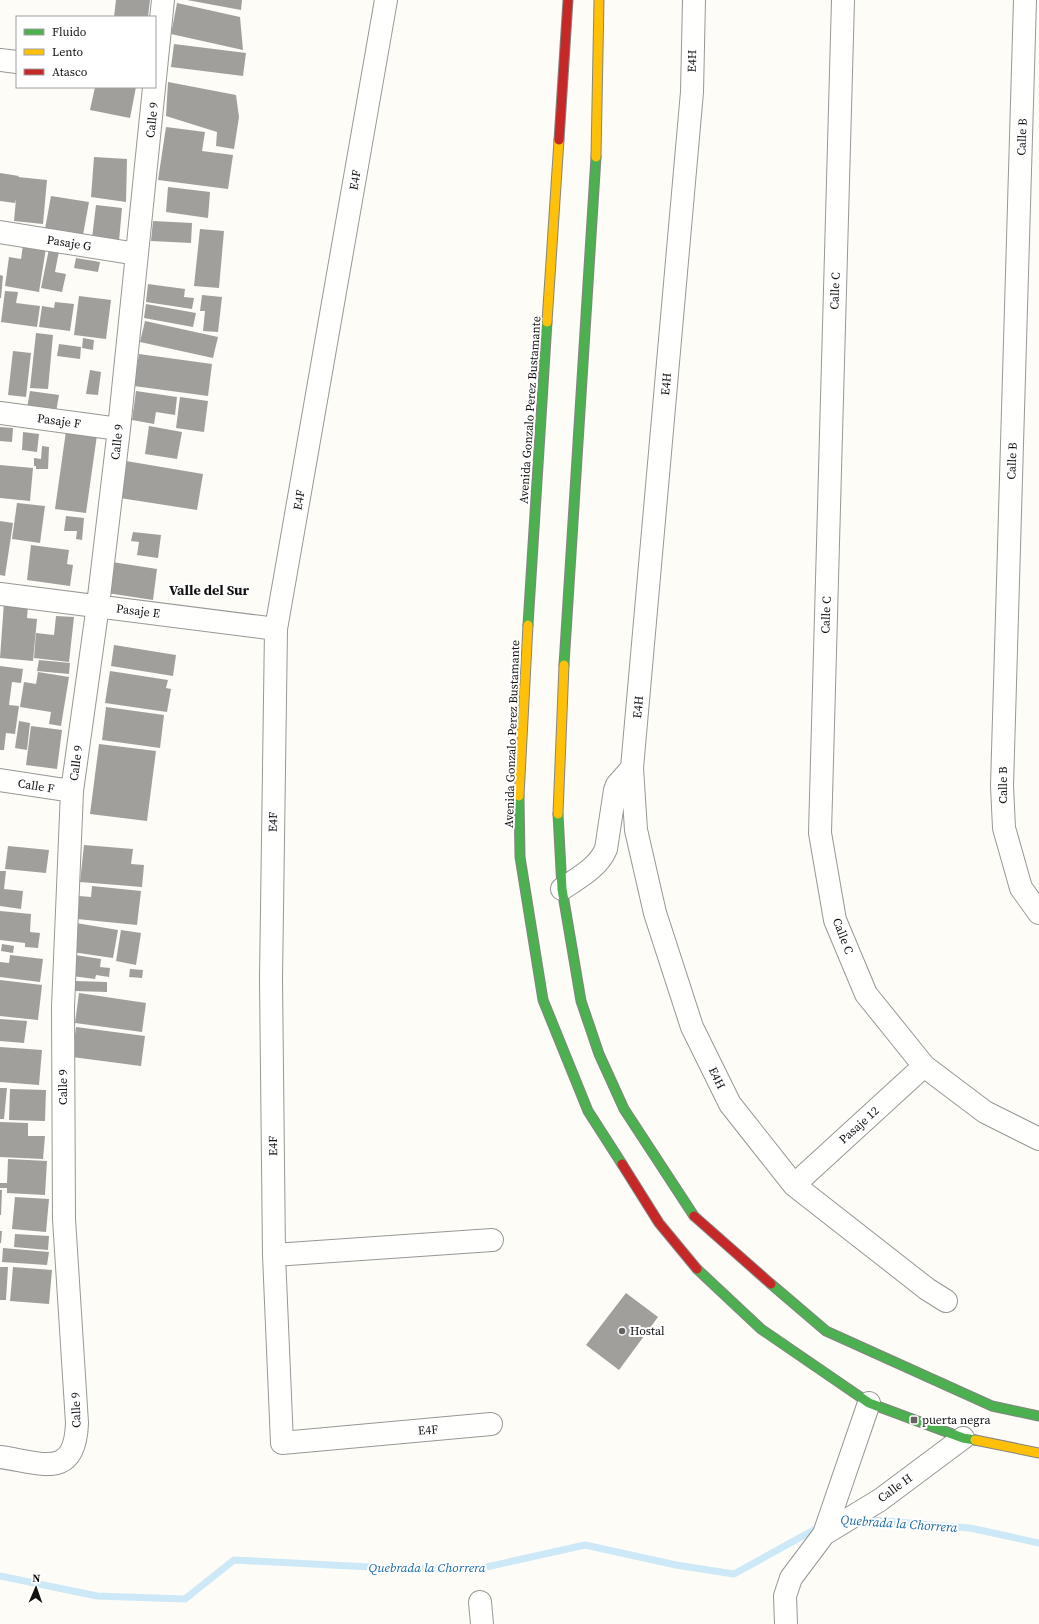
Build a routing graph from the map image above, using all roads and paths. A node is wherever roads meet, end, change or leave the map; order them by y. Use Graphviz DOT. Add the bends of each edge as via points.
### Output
graph roads {
  1 [pos="163,0"];
  2 [pos="386,0"];
  3 [pos="568,0"];
  4 [pos="599,0"];
  5 [pos="694,0"];
  6 [pos="843,0"];
  7 [pos="1025,0"];
  8 [pos="0,60"];
  9 [pos="16,62"];
  10 [pos="156,70"];
  11 [pos="154,88"];
  12 [pos="0,232"];
  13 [pos="138,254"];
  14 [pos="0,413"];
  15 [pos="119,429"];
  16 [pos="0,594"];
  17 [pos="98,605"];
  18 [pos="276,629"];
  19 [pos="632,768"];
  20 [pos="0,780"];
  21 [pos="72,791"];
  22 [pos="562,889"];
  23 [pos="1039,913"];
  24 [pos="924,1066"];
  25 [pos="1039,1139"];
  26 [pos="794,1185"];
  27 [pos="492,1240"];
  28 [pos="274,1255"];
  29 [pos="946,1301"];
  30 [pos="869,1403"];
  31 [pos="1039,1416"];
  32 [pos="491,1424"];
  33 [pos="963,1438"];
  34 [pos="1039,1453"];
  35 [pos="0,1458"];
  36 [pos="824,1534"];
  37 [pos="480,1602"];
  38 [pos="482,1624"];
  39 [pos="786,1624"];
  1 -- 10 [label="street, Calle 9"];
  2 -- 18 [label="street, E4F"];
  3 -- 30 [label="main road, Avenida Gonzalo Perez Bustamante" via="519,790 520,857 543,1000 588,1111 659,1223 705,1278 761,1329"];
  4 -- 22 [label="main road" via="597,136 563,680 558,819"];
  5 -- 19 [label="street, E4H" via="692,92"];
  6 -- 24 [label="street, Calle C" via="820,833 835,920 866,994"];
  7 -- 23 [label="street, Calle B" via="1002,786 1004,828 1021,888"];
  8 -- 9 [label="street"];
  11 -- 13 [label="street, Calle 9"];
  12 -- 13 [label="street, Pasaje G"];
  13 -- 15 [label="street, Calle 9"];
  14 -- 15 [label="street, Pasaje F"];
  15 -- 17 [label="street, Calle 9"];
  16 -- 17 [label="street, Pasaje E"];
  17 -- 18 [label="street, Pasaje E"];
  17 -- 21 [label="street, Calle 9"];
  18 -- 28 [label="street, E4F" via="271,979"];
  19 -- 22 [label="street" via="615,790 603,857"];
  19 -- 26 [label="street, E4H" via="636,830 655,913 692,1027 730,1104"];
  20 -- 21 [label="street, Calle F"];
  21 -- 35 [label="street, Calle 9" via="63,1007 64,1219 77,1438 74,1450 67,1459 59,1463 46,1464"];
  22 -- 31 [label="main road" via="581,1001 599,1054 624,1109 695,1218 826,1331 992,1406"];
  24 -- 25 [label="street, Calle C" via="985,1112"];
  24 -- 26 [label="street, Pasaje 12"];
  26 -- 29 [label="street, E4H" via="927,1290"];
  27 -- 28 [label="street"];
  28 -- 32 [label="street, E4F" via="282,1442"];
  30 -- 33 [label="main road, Avenida Gonzalo Perez Bustamante"];
  30 -- 36 [label="street, Calle H"];
  33 -- 34 [label="main road, Avenida Gonzalo Perez Bustamante"];
  33 -- 36 [label="street, Calle H" via="880,1500"];
  36 -- 39 [label="street, Calle H" via="791,1578 785,1596"];
  37 -- 38 [label="street"];
}
